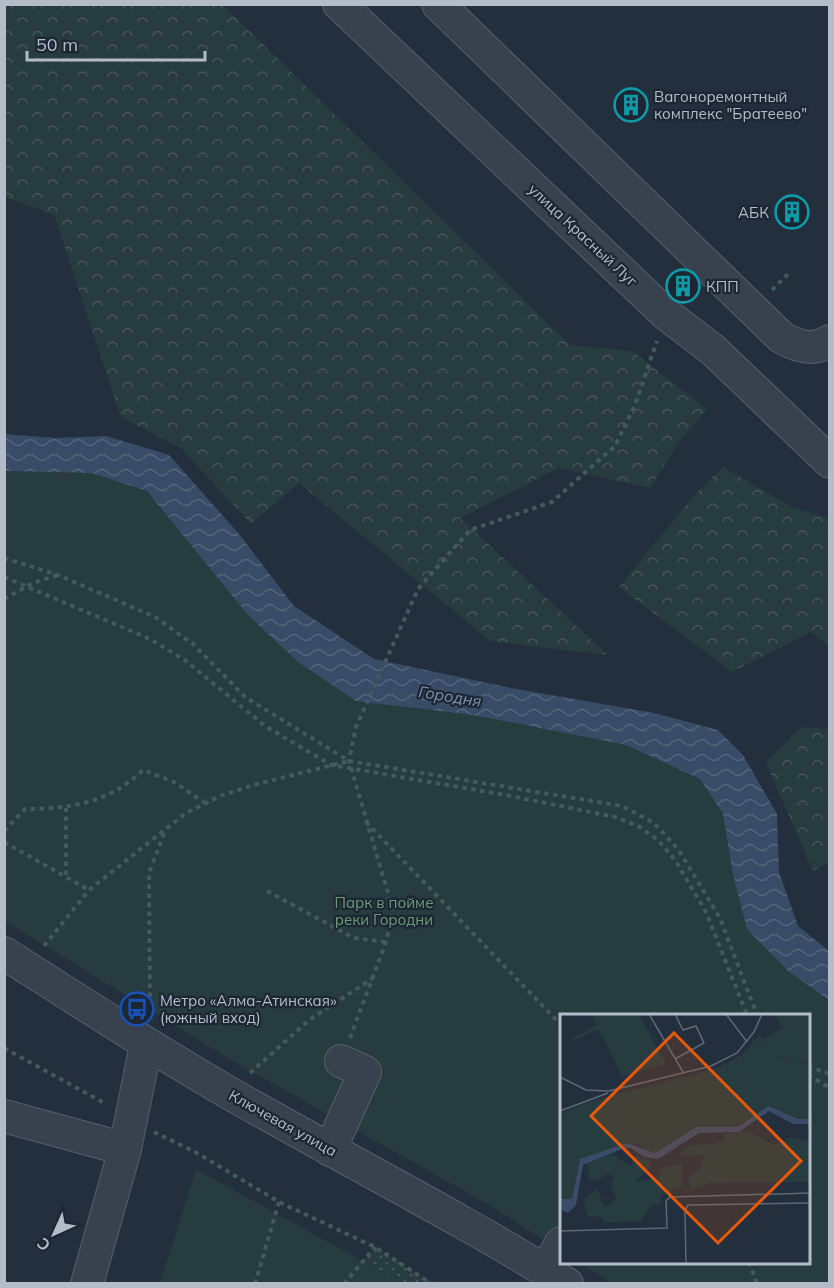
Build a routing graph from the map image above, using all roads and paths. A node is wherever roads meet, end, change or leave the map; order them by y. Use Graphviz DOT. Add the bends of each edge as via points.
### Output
graph roads {
  1 [pos="339,4"];
  2 [pos="438,4"];
  3 [pos="666,314"];
  4 [pos="830,341"];
  5 [pos="830,462"];
  6 [pos="4,558"];
  7 [pos="58,575"];
  8 [pos="4,577"];
  9 [pos="26,587"];
  10 [pos="4,599"];
  11 [pos="350,761"];
  12 [pos="331,765"];
  13 [pos="352,770"];
  14 [pos="206,803"];
  15 [pos="66,808"];
  16 [pos="366,822"];
  17 [pos="166,828"];
  18 [pos="4,831"];
  19 [pos="4,842"];
  20 [pos="66,875"];
  21 [pos="89,890"];
  22 [pos="267,891"];
  23 [pos="386,942"];
  24 [pos="40,952"];
  25 [pos="4,953"];
  26 [pos="372,979"];
  27 [pos="747,1014"];
  28 [pos="757,1014"];
  29 [pos="560,1024"];
  30 [pos="148,1035"];
  31 [pos="4,1048"];
  32 [pos="341,1061"];
  33 [pos="810,1067"];
  34 [pos="248,1074"];
  35 [pos="830,1074"];
  36 [pos="810,1075"];
  37 [pos="830,1088"];
  38 [pos="4,1116"];
  39 [pos="131,1118"];
  40 [pos="125,1149"];
  41 [pos="330,1150"];
  42 [pos="279,1202"];
  43 [pos="375,1247"];
  44 [pos="560,1250"];
  45 [pos="748,1264"];
  46 [pos="556,1277"];
  47 [pos="87,1284"];
  48 [pos="255,1284"];
  49 [pos="344,1284"];
  50 [pos="432,1284"];
  51 [pos="757,1284"];
  1 -- 3 [label="street, улица Красный Луг"];
  2 -- 4 [label="street" via="781,337 795,346 810,348"];
  3 -- 5 [label="street, улица Красный Луг" via="713,350"];
  3 -- 11 [label="path" via="635,405 615,446 552,502 470,530 418,589 356,727"];
  6 -- 7 [label="path"];
  7 -- 9 [label="path"];
  7 -- 11 [label="path" via="155,617 193,644 245,697"];
  8 -- 9 [label="path"];
  9 -- 10 [label="path"];
  9 -- 12 [label="path" via="150,639 186,661 265,726"];
  11 -- 12 [label="path"];
  11 -- 13 [label="path"];
  11 -- 28 [label="path" via="622,806 654,823 678,849 720,918"];
  12 -- 13 [label="path"];
  12 -- 14 [label="path" via="257,784"];
  13 -- 16 [label="path"];
  13 -- 27 [label="path" via="523,798 615,817 638,826 658,840 675,860 706,912"];
  14 -- 15 [label="path" via="174,782 143,770 121,789 99,800"];
  14 -- 17 [label="path"];
  15 -- 18 [label="path" via="25,809"];
  15 -- 20 [label="path"];
  16 -- 23 [label="path" via="393,910"];
  16 -- 29 [label="path"];
  17 -- 21 [label="path"];
  17 -- 30 [label="path" via="149,873"];
  19 -- 20 [label="path"];
  20 -- 21 [label="path"];
  21 -- 24 [label="path"];
  22 -- 23 [label="path" via="354,938"];
  23 -- 26 [label="path"];
  25 -- 30 [label="street, Ключевая улица"];
  26 -- 32 [label="path"];
  26 -- 34 [label="path" via="309,1020"];
  30 -- 39 [label="street"];
  30 -- 41 [label="street, Ключевая улица"];
  31 -- 39 [label="path"];
  32 -- 41 [label="street" via="365,1072"];
  33 -- 35 [label="path"];
  36 -- 37 [label="path"];
  38 -- 40 [label="street"];
  39 -- 40 [label="street"];
  39 -- 42 [label="path"];
  40 -- 47 [label="street"];
  41 -- 46 [label="street, Ключевая улица"];
  42 -- 43 [label="path"];
  42 -- 48 [label="path"];
  43 -- 49 [label="path"];
  43 -- 50 [label="path"];
  44 -- 46 [label="street"];
  45 -- 51 [label="path"];
}
